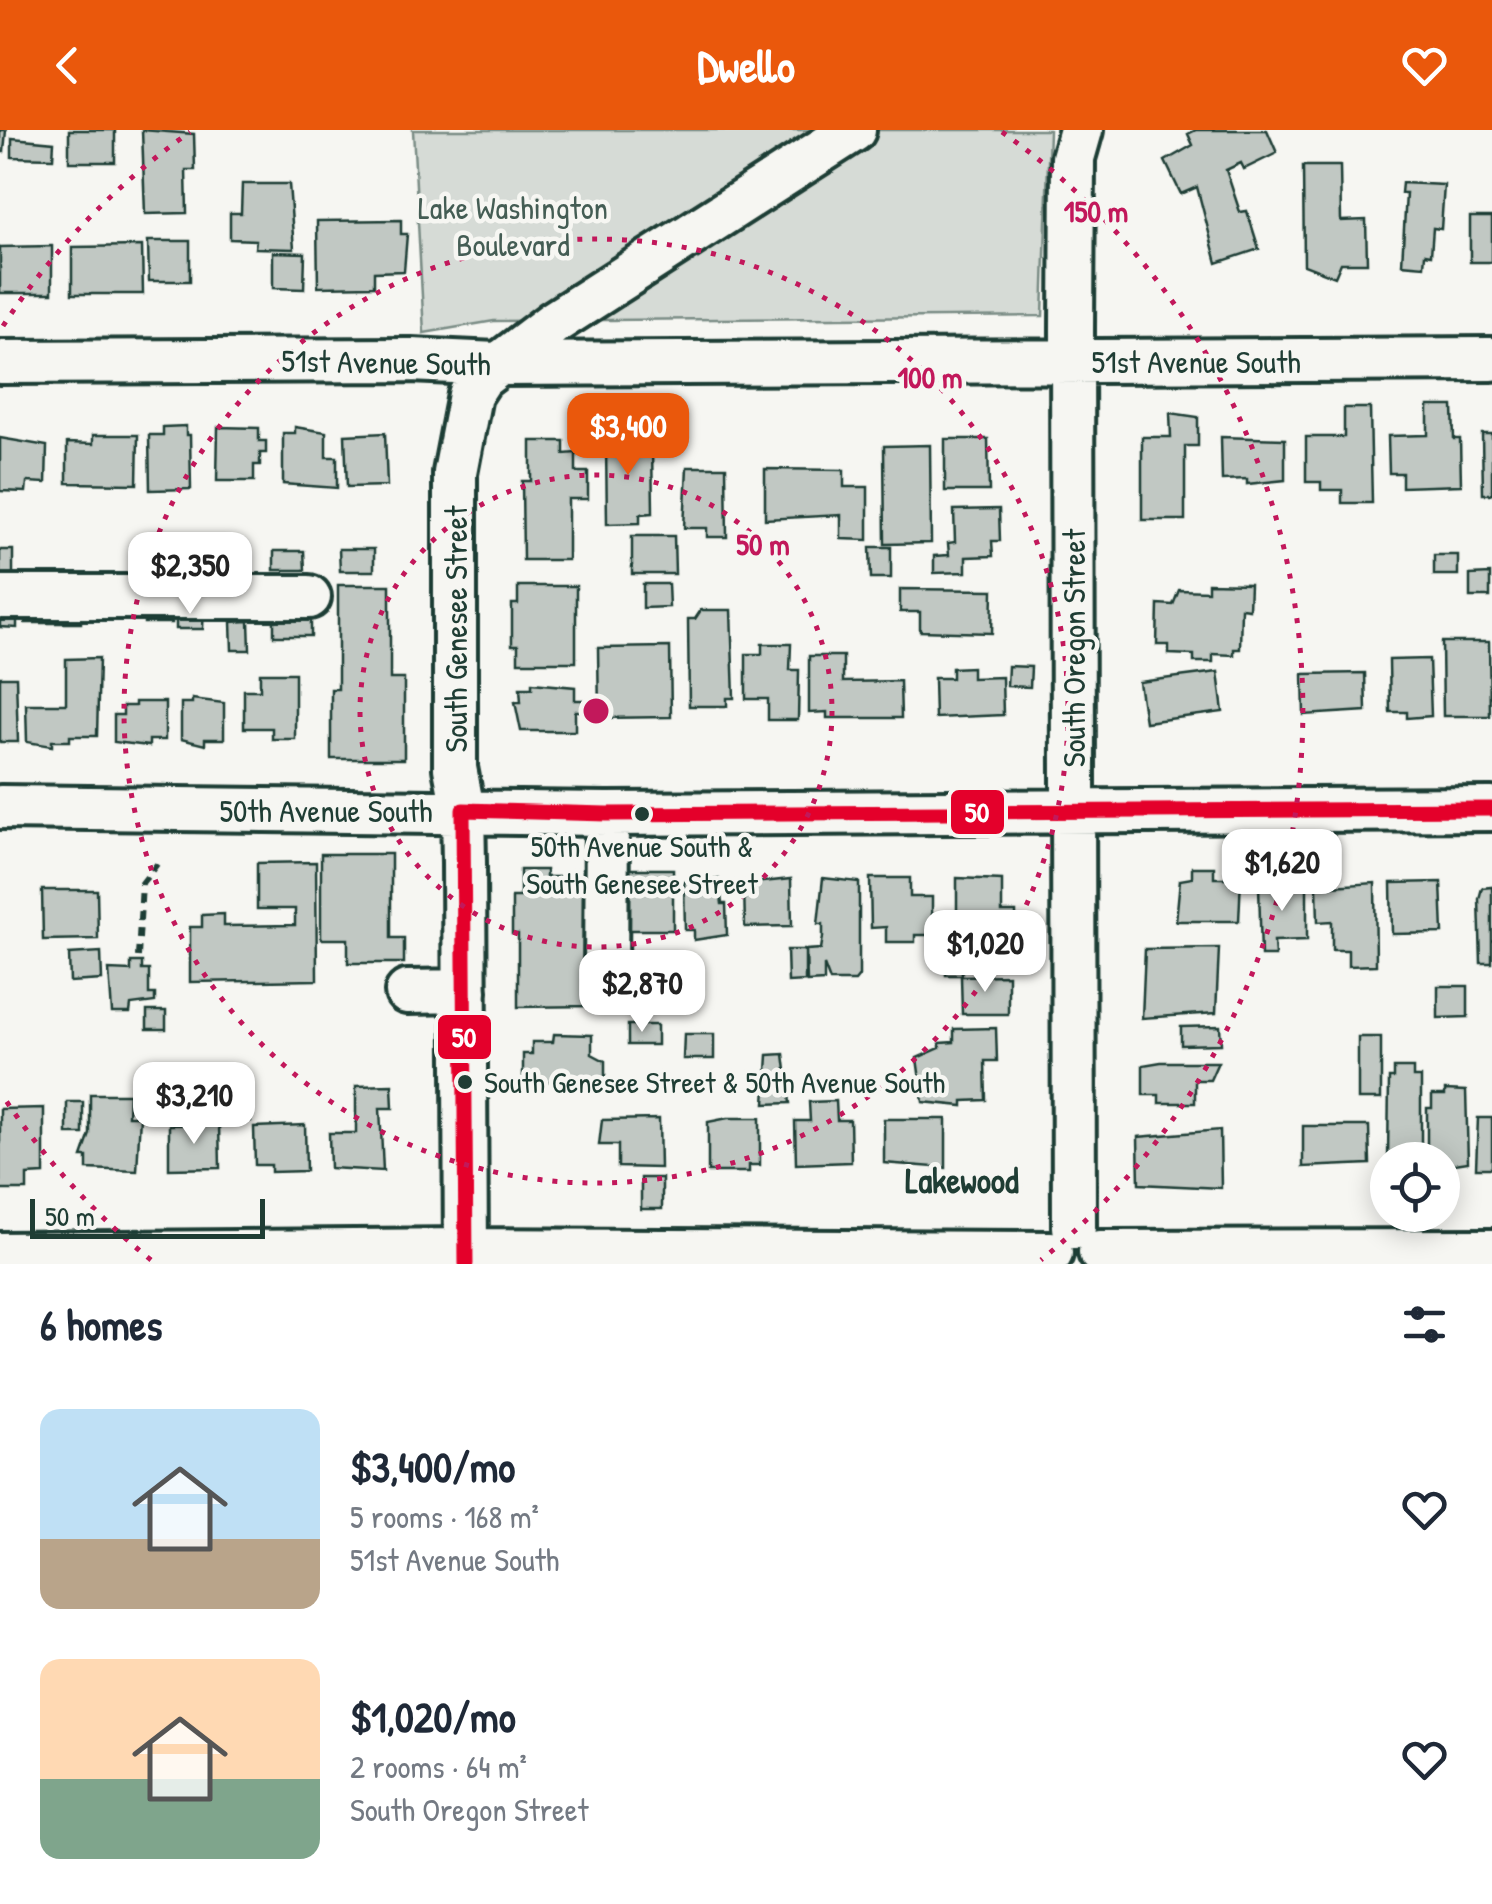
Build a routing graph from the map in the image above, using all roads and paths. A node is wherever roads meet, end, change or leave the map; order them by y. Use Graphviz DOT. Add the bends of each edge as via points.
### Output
graph roads {
  1 [pos="854,130"];
  2 [pos="1081,130"];
  3 [pos="1492,359"];
  4 [pos="0,362"];
  5 [pos="1072,362"];
  6 [pos="496,364"];
  7 [pos="0,597"];
  8 [pos="309,597"];
  9 [pos="0,808"];
  10 [pos="1492,809"];
  11 [pos="462,810"];
  12 [pos="1073,812"];
  13 [pos="607,814"];
  14 [pos="157,864"];
  15 [pos="138,957"];
  16 [pos="606,980"];
  17 [pos="464,991"];
  18 [pos="408,992"];
  19 [pos="1492,1251"];
  20 [pos="1075,1252"];
  21 [pos="0,1254"];
  22 [pos="466,1257"];
  1 -- 6 [label="street"];
  2 -- 5 [label="street, South Oregon Street" via="1074,158"];
  3 -- 5 [label="street, 51st Avenue South"];
  4 -- 6 [label="street, 51st Avenue South"];
  5 -- 6 [label="street, 51st Avenue South"];
  5 -- 12 [label="street, South Oregon Street"];
  6 -- 11 [label="street, South Genesee Street" via="470,395 455,473 455,768"];
  7 -- 8 [label="street"];
  9 -- 11 [label="street, 50th Avenue South"];
  10 -- 12 [label="street, 50th Avenue South"];
  11 -- 13 [label="street, 50th Avenue South"];
  11 -- 17 [label="street, South Genesee Street"];
  12 -- 13 [label="street, 50th Avenue South"];
  12 -- 20 [label="street, South Oregon Street"];
  13 -- 16 [label="street"];
  14 -- 15 [label="path" via="142,883"];
  17 -- 18 [label="street"];
  17 -- 22 [label="street, South Genesee Street"];
  19 -- 20 [label="street"];
  20 -- 22 [label="street"];
  21 -- 22 [label="street"];
}
